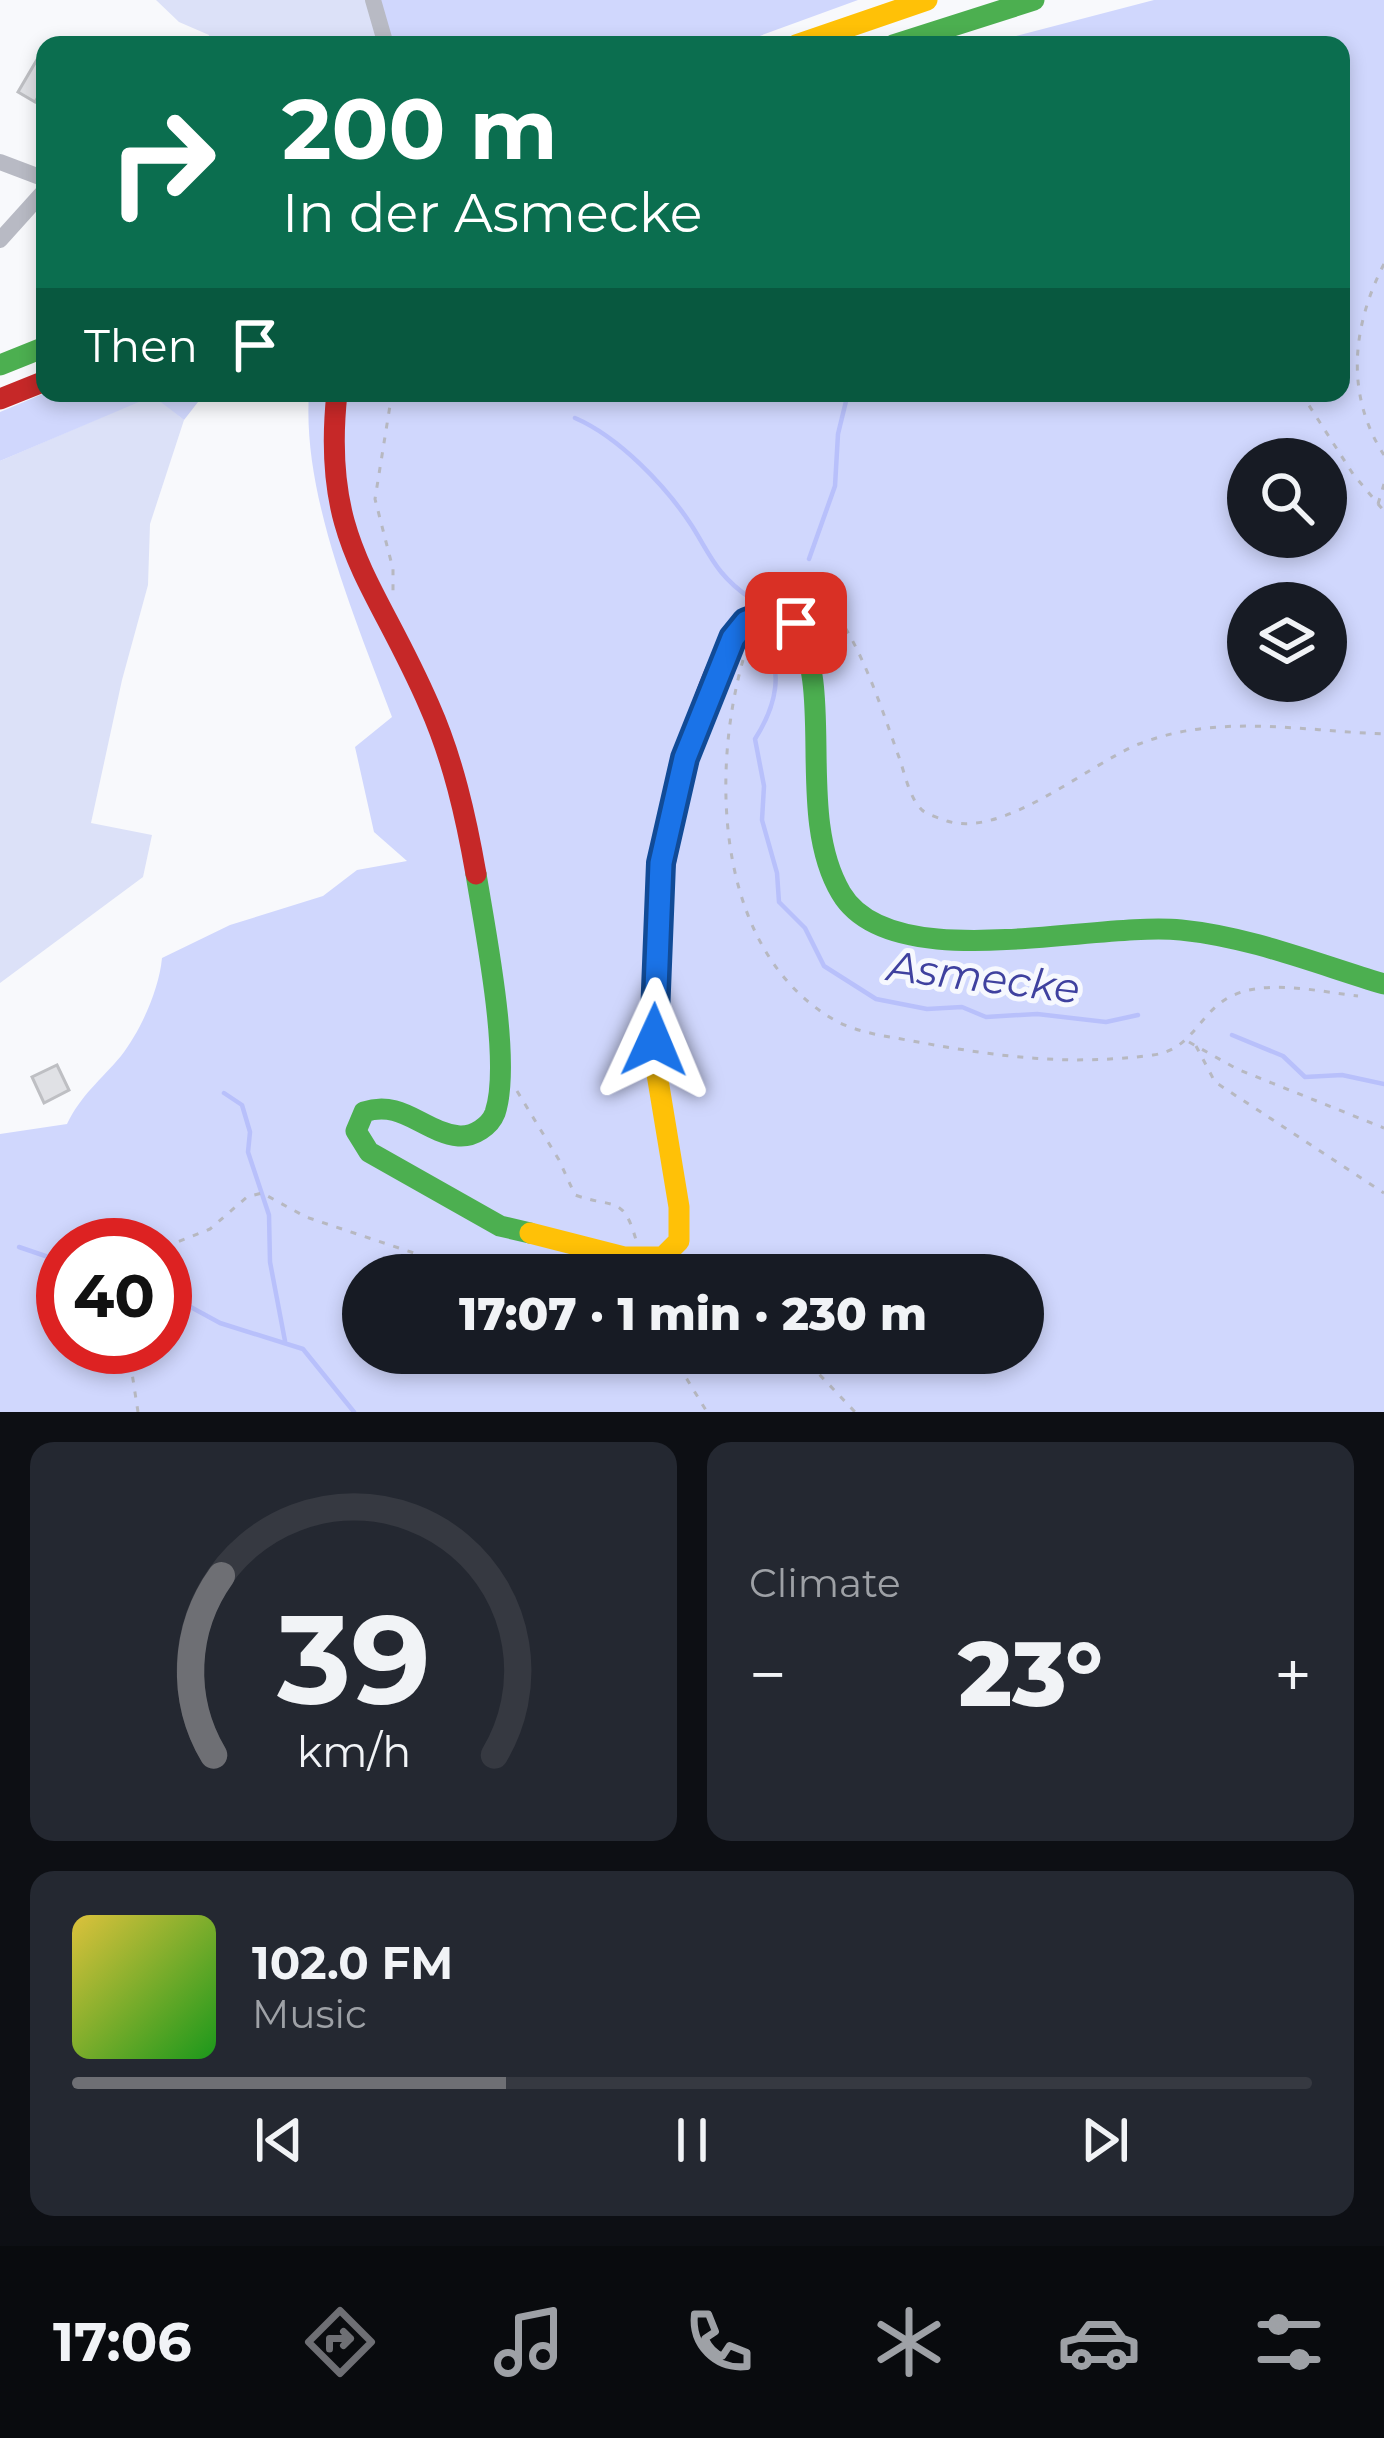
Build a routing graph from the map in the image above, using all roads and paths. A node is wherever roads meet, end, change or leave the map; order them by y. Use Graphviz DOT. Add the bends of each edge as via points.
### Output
graph roads {
  1 [pos="374,0"];
  2 [pos="927,0"];
  3 [pos="1034,0"];
  4 [pos="384,36"];
  5 [pos="822,36"];
  6 [pos="921,36"];
  7 [pos="0,162"];
  8 [pos="36,176"];
  9 [pos="36,200"];
  10 [pos="0,240"];
  11 [pos="1384,264"];
  12 [pos="36,350"];
  13 [pos="0,364"];
  14 [pos="36,385"];
  15 [pos="0,399"];
  16 [pos="336,402"];
  17 [pos="391,402"];
  18 [pos="1307,402"];
  19 [pos="1384,455"];
  20 [pos="1384,484"];
  21 [pos="1378,504"];
  22 [pos="1384,511"];
  23 [pos="778,613"];
  24 [pos="382,621"];
  25 [pos="1384,734"];
  26 [pos="1379,991"];
  27 [pos="1196,1046"];
  28 [pos="501,1077"];
  29 [pos="1384,1128"];
  30 [pos="1384,1193"];
  31 [pos="192,1236"];
  32 [pos="676,1246"];
  33 [pos="417,1254"];
  34 [pos="625,1254"];
  35 [pos="642,1254"];
  36 [pos="667,1254"];
  37 [pos="686,1254"];
  38 [pos="132,1374"];
  39 [pos="684,1374"];
  40 [pos="819,1374"];
  41 [pos="138,1412"];
  42 [pos="707,1412"];
  43 [pos="855,1412"];
  1 -- 4 [label="street"];
  2 -- 5 [label="main road"];
  3 -- 6 [label="main road"];
  7 -- 8 [label="street"];
  9 -- 10 [label="street"];
  11 -- 19 [label="path" via="1368,295 1356,362 1358,397"];
  12 -- 13 [label="main road"];
  14 -- 15 [label="main road"];
  16 -- 24 [label="main road" via="339,523"];
  17 -- 24 [label="path" via="375,499 393,569"];
  18 -- 21 [label="path"];
  20 -- 21 [label="path"];
  21 -- 22 [label="path"];
  23 -- 25 [label="path" via="805,587 838,614 912,794 921,809 958,824 1036,802 1137,745 1191,728"];
  23 -- 26 [label="main road" via="801,630 808,655 812,790 824,855 842,894 870,925 917,937 1174,930 1222,937"];
  23 -- 32 [label="main road" via="746,622 721,660 685,758 661,863 654,1040 681,1227"];
  24 -- 28 [label="main road" via="429,705 456,780"];
  26 -- 27 [label="path" via="1285,988 1224,1000 1188,1041"];
  27 -- 29 [label="path"];
  27 -- 30 [label="path" via="1215,1082"];
  28 -- 34 [label="main road" via="494,1117 474,1135 446,1135 378,1106 360,1118 358,1139 500,1226"];
  28 -- 35 [label="path" via="548,1139 575,1195 631,1214"];
  31 -- 33 [label="path" via="262,1193 306,1217"];
  32 -- 36 [label="main road"];
  32 -- 37 [label="path"];
  38 -- 41 [label="path"];
  39 -- 42 [label="path"];
  40 -- 43 [label="path"];
}
